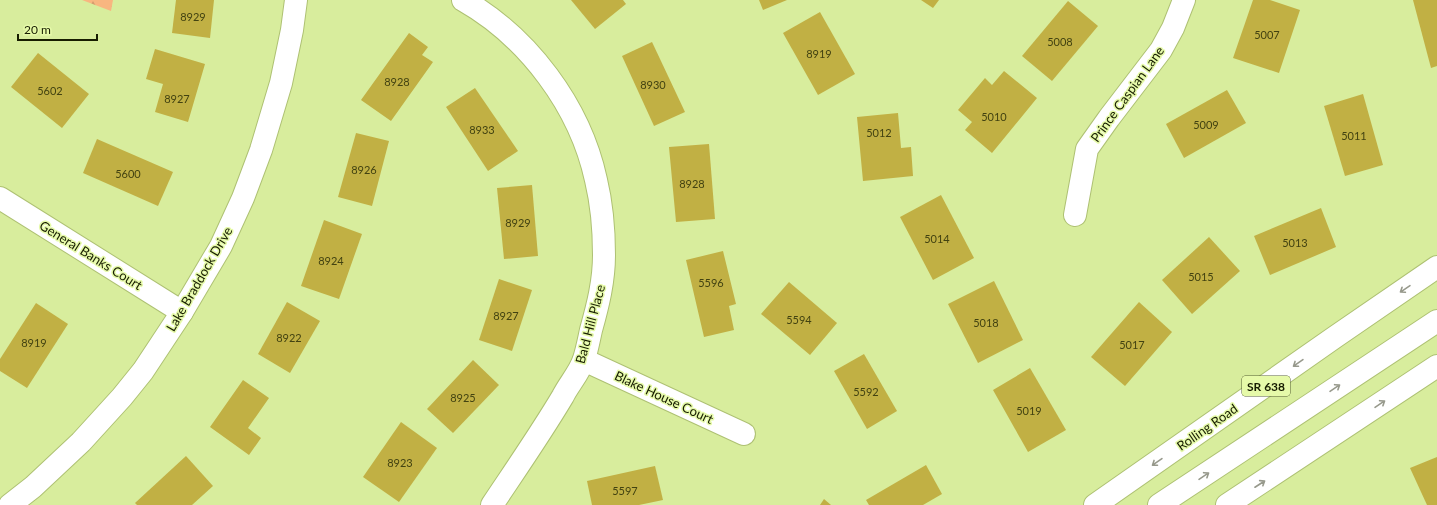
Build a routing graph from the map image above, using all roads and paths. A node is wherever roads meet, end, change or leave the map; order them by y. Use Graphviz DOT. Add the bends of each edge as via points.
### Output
graph roads {
  1 [pos="296,0"];
  2 [pos="463,0"];
  3 [pos="1184,0"];
  4 [pos="0,198"];
  5 [pos="1075,215"];
  6 [pos="1437,267"];
  7 [pos="182,312"];
  8 [pos="1437,321"];
  9 [pos="584,360"];
  10 [pos="1437,366"];
  11 [pos="744,434"];
  12 [pos="10,505"];
  13 [pos="492,505"];
  14 [pos="1095,505"];
  15 [pos="1159,505"];
  16 [pos="1227,505"];
  1 -- 7 [label="street, Lake Braddock Drive" via="281,83 261,150 221,246"];
  2 -- 9 [label="street, Bald Hill Place" via="501,26 528,52 552,82 585,144 596,179 601,208 604,257 600,294"];
  3 -- 5 [label="street, Prince Caspian Lane" via="1173,28 1160,50 1087,149"];
  4 -- 7 [label="street, General Banks Court"];
  6 -- 14 [label="street, Rolling Road / SR 638, one-way"];
  7 -- 12 [label="street, Lake Braddock Drive" via="143,371 122,396 81,442"];
  15 -- 8 [label="street, SR 638, one-way"];
  9 -- 11 [label="street, Blake House Court"];
  9 -- 13 [label="street, Bald Hill Place" via="551,416"];
  16 -- 10 [label="street, one-way"];
}
